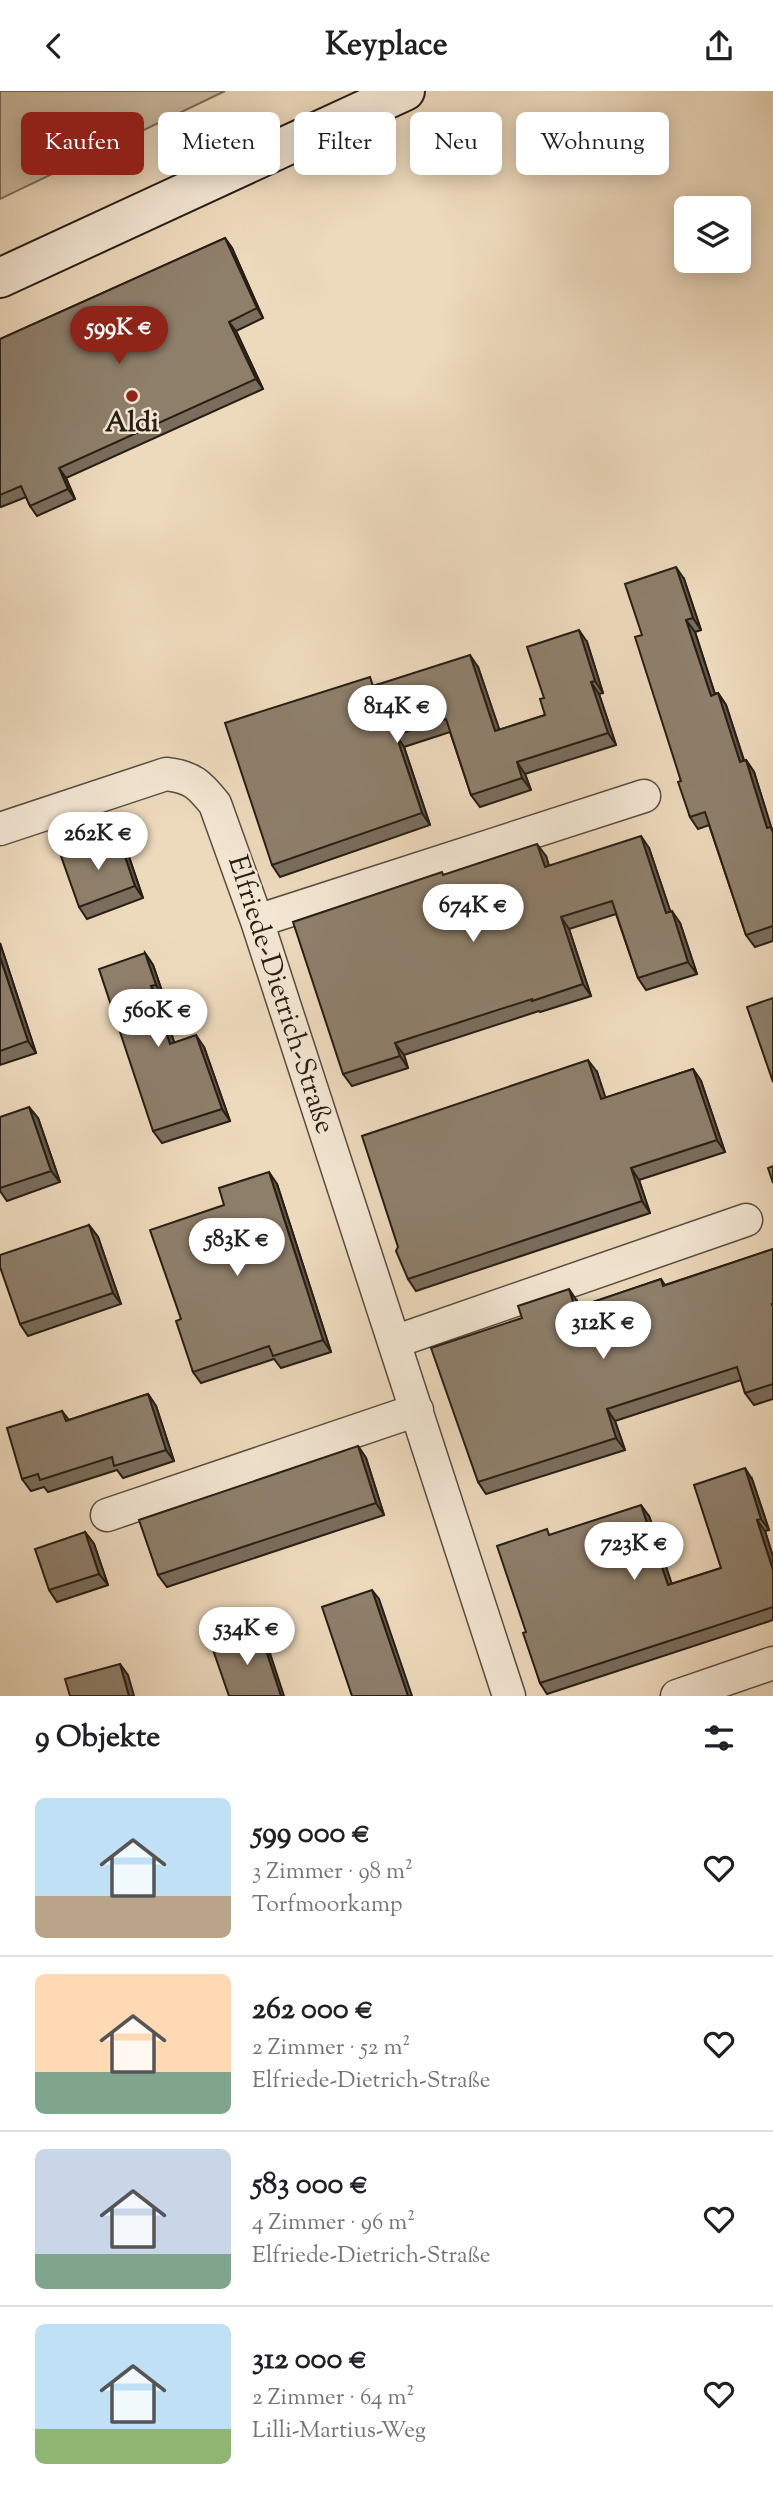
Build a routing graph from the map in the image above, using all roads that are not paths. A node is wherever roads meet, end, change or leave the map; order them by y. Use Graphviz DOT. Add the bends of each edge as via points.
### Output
graph roads {
  1 [pos="405,91"];
  2 [pos="0,278"];
  3 [pos="644,796"];
  4 [pos="0,829"];
  5 [pos="257,921"];
  6 [pos="746,1220"];
  7 [pos="394,1342"];
  8 [pos="417,1410"];
  9 [pos="107,1514"];
  10 [pos="773,1664"];
  11 [pos="509,1696"];
  12 [pos="677,1696"];
  1 -- 2 [label="street"];
  3 -- 5 [label="street"];
  4 -- 5 [label="street, Elfriede-Dietrich-Straße" via="166,774 185,776 215,804"];
  5 -- 7 [label="street, Elfriede-Dietrich-Straße"];
  6 -- 7 [label="street"];
  7 -- 8 [label="street, Elfriede-Dietrich-Straße"];
  8 -- 9 [label="street"];
  8 -- 11 [label="street, Elfriede-Dietrich-Straße"];
  10 -- 12 [label="street"];
}
